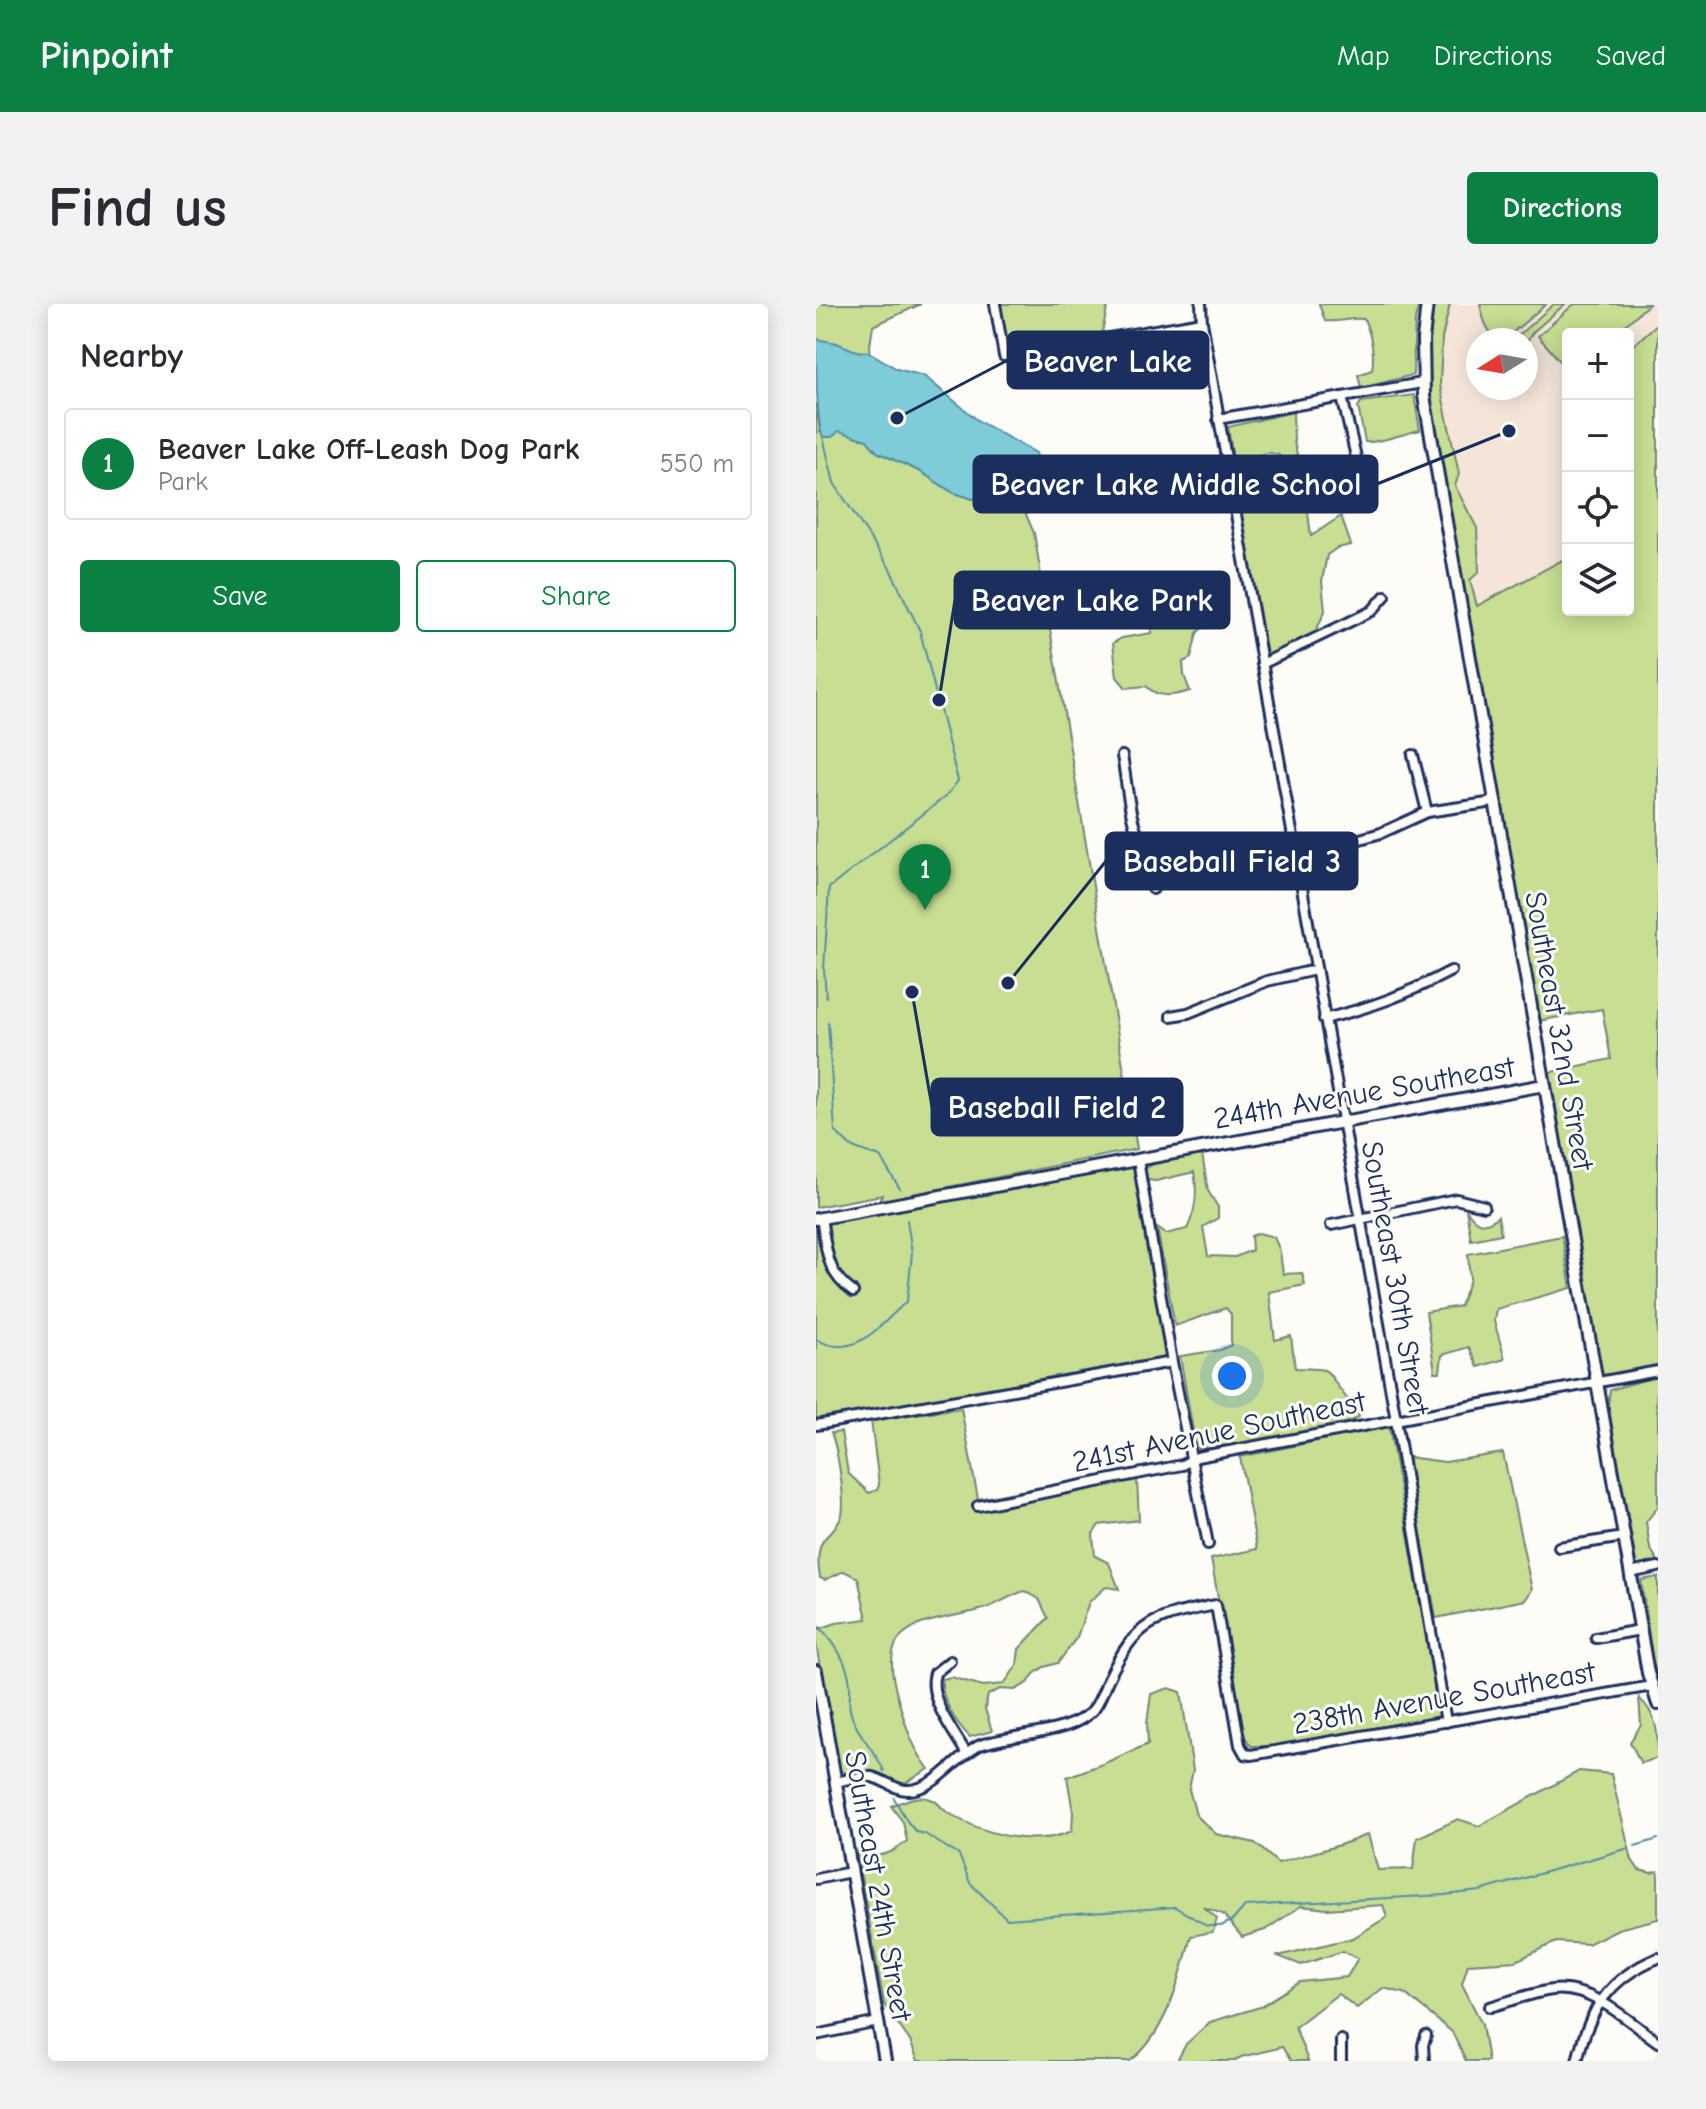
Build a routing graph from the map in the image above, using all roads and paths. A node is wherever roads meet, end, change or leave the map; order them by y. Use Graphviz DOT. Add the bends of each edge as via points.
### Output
graph roads {
  1 [pos="995,304"];
  2 [pos="1201,304"];
  3 [pos="1427,304"];
  4 [pos="1202,322"];
  5 [pos="1422,383"];
  6 [pos="1342,397"];
  7 [pos="1218,419"];
  8 [pos="1364,491"];
  9 [pos="1385,596"];
  10 [pos="1262,664"];
  11 [pos="1413,755"];
  12 [pos="1122,756"];
  13 [pos="1494,802"];
  14 [pos="1427,812"];
  15 [pos="1294,852"];
  16 [pos="1162,864"];
  17 [pos="1153,889"];
  18 [pos="1315,970"];
  19 [pos="1451,971"];
  20 [pos="1171,1016"];
  21 [pos="1324,1019"];
  22 [pos="1544,1085"];
  23 [pos="1342,1121"];
  24 [pos="1138,1160"];
  25 [pos="1484,1206"];
  26 [pos="818,1218"];
  27 [pos="1360,1220"];
  28 [pos="1331,1225"];
  29 [pos="853,1292"];
  30 [pos="1172,1362"];
  31 [pos="1658,1371"];
  32 [pos="1597,1384"];
  33 [pos="1396,1420"];
  34 [pos="816,1425"];
  35 [pos="1191,1460"];
  36 [pos="978,1506"];
  37 [pos="1624,1537"];
  38 [pos="1208,1544"];
  39 [pos="1559,1547"];
  40 [pos="1658,1567"];
  41 [pos="1630,1573"];
  42 [pos="1640,1630"];
  43 [pos="1596,1638"];
  44 [pos="950,1661"];
  45 [pos="816,1671"];
  46 [pos="1652,1686"];
  47 [pos="1658,1704"];
  48 [pos="1446,1722"];
  49 [pos="966,1753"];
  50 [pos="835,1782"];
  51 [pos="851,1872"];
  52 [pos="816,1879"];
  53 [pos="1658,1958"];
  54 [pos="1599,2001"];
  55 [pos="1490,2007"];
  56 [pos="878,2022"];
  57 [pos="816,2035"];
  58 [pos="1426,2036"];
  59 [pos="1341,2040"];
  60 [pos="1658,2042"];
  61 [pos="885,2061"];
  62 [pos="1341,2061"];
  63 [pos="1424,2061"];
  64 [pos="1577,2061"];
  1 -- 4 [label="street" via="1004,356"];
  2 -- 4 [label="street, Southeast 30th Street"];
  3 -- 5 [label="street, Southeast 32nd Street"];
  4 -- 7 [label="street, Southeast 30th Street"];
  5 -- 6 [label="street"];
  5 -- 13 [label="street, Southeast 32nd Street"];
  6 -- 7 [label="street"];
  6 -- 8 [label="street"];
  7 -- 10 [label="street, Southeast 30th Street"];
  9 -- 10 [label="street" via="1372,611"];
  10 -- 15 [label="street, Southeast 30th Street"];
  11 -- 14 [label="street"];
  12 -- 16 [label="street" via="1139,840"];
  13 -- 14 [label="street"];
  13 -- 22 [label="street, Southeast 32nd Street"];
  14 -- 15 [label="street" via="1366,838"];
  15 -- 16 [label="street" via="1200,869"];
  15 -- 18 [label="street, Southeast 30th Street"];
  16 -- 17 [label="street"];
  18 -- 20 [label="street" via="1267,981"];
  18 -- 21 [label="street, Southeast 30th Street"];
  19 -- 21 [label="street" via="1407,995"];
  21 -- 23 [label="street, Southeast 30th Street"];
  22 -- 23 [label="street, 244th Avenue Southeast"];
  22 -- 32 [label="street, Southeast 32nd Street"];
  23 -- 24 [label="street, 244th Avenue Southeast"];
  23 -- 27 [label="street, Southeast 30th Street"];
  24 -- 26 [label="street, 244th Avenue Southeast"];
  24 -- 30 [label="street"];
  25 -- 27 [label="street" via="1456,1199"];
  26 -- 29 [label="street" via="830,1268"];
  27 -- 28 [label="street"];
  27 -- 33 [label="street, Southeast 30th Street"];
  30 -- 34 [label="street"];
  30 -- 35 [label="street"];
  31 -- 32 [label="street, 241st Avenue Southeast"];
  32 -- 33 [label="street, 241st Avenue Southeast"];
  32 -- 37 [label="street, Southeast 32nd Street"];
  33 -- 35 [label="street, 241st Avenue Southeast"];
  33 -- 48 [label="street, Southeast 30th Street"];
  35 -- 36 [label="street, 241st Avenue Southeast"];
  35 -- 38 [label="street"];
  37 -- 39 [label="street"];
  37 -- 41 [label="street, Southeast 32nd Street"];
  40 -- 41 [label="street"];
  41 -- 42 [label="street, Southeast 32nd Street"];
  42 -- 43 [label="street"];
  42 -- 46 [label="street, Southeast 32nd Street"];
  44 -- 49 [label="street" via="935,1673 933,1688"];
  45 -- 50 [label="street, Southeast 24th Street"];
  46 -- 47 [label="street, Southeast 32nd Street"];
  46 -- 48 [label="street, 238th Avenue Southeast"];
  48 -- 49 [label="street, 238th Avenue Southeast" via="1245,1754 1216,1605 1158,1618 1137,1633 1120,1653 1096,1706 1080,1720 987,1742"];
  49 -- 50 [label="street" via="917,1789 901,1790 869,1777"];
  50 -- 51 [label="street, Southeast 24th Street"];
  51 -- 52 [label="street"];
  51 -- 56 [label="street, Southeast 24th Street"];
  53 -- 54 [label="street" via="1622,1978"];
  54 -- 55 [label="street" via="1553,1990"];
  54 -- 60 [label="street"];
  54 -- 64 [label="street"];
  56 -- 57 [label="street"];
  56 -- 61 [label="street, Southeast 24th Street"];
  58 -- 63 [label="street"];
  59 -- 62 [label="street"];
}
